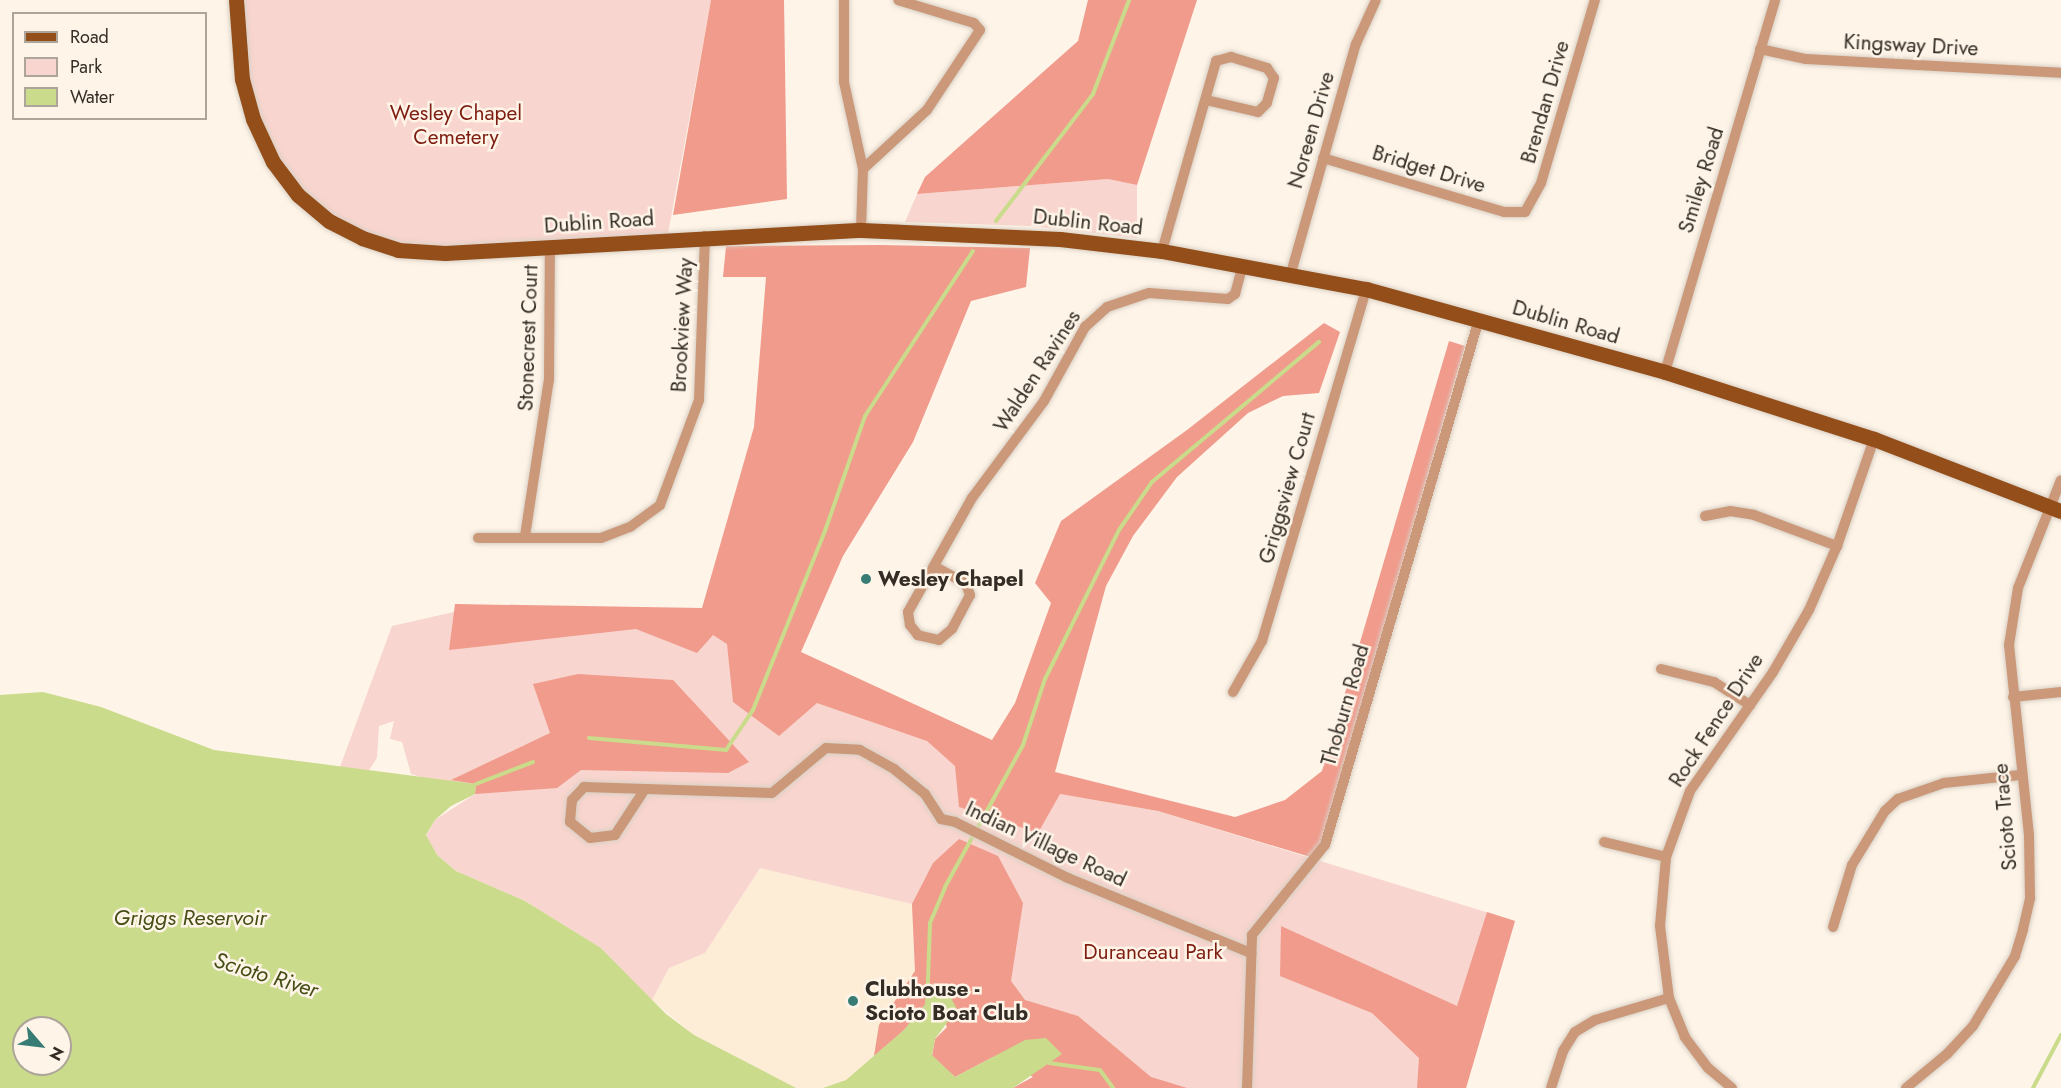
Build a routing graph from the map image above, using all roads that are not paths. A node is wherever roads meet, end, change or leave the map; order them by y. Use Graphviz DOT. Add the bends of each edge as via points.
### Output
graph roads {
  1 [pos="236,0"];
  2 [pos="844,0"];
  3 [pos="898,0"];
  4 [pos="1376,0"];
  5 [pos="1595,0"];
  6 [pos="1775,0"];
  7 [pos="1761,49"];
  8 [pos="2061,73"];
  9 [pos="1206,100"];
  10 [pos="1323,158"];
  11 [pos="863,169"];
  12 [pos="1525,212"];
  13 [pos="861,230"];
  14 [pos="705,236"];
  15 [pos="550,247"];
  16 [pos="1162,251"];
  17 [pos="1243,265"];
  18 [pos="1291,273"];
  19 [pos="1366,289"];
  20 [pos="1479,319"];
  21 [pos="1665,372"];
  22 [pos="1874,439"];
  23 [pos="2061,480"];
  24 [pos="2056,509"];
  25 [pos="1705,516"];
  26 [pos="525,536"];
  27 [pos="478,538"];
  28 [pos="1837,546"];
  29 [pos="934,566"];
  30 [pos="1661,669"];
  31 [pos="1233,692"];
  32 [pos="2061,692"];
  33 [pos="2013,697"];
  34 [pos="1750,705"];
  35 [pos="2020,775"];
  36 [pos="645,789"];
  37 [pos="1604,842"];
  38 [pos="1666,857"];
  39 [pos="1833,927"];
  40 [pos="1251,953"];
  41 [pos="1669,998"];
  42 [pos="1247,1088"];
  43 [pos="1551,1088"];
  44 [pos="1732,1088"];
  45 [pos="1906,1088"];
  1 -- 15 [label="main road, Dublin Road" via="242,79 258,135 292,187 330,221 362,238 398,250 445,253"];
  2 -- 11 [label="street" via="844,82"];
  3 -- 11 [label="street" via="974,23 980,30 927,110"];
  4 -- 10 [label="street, Noreen Drive" via="1356,44"];
  5 -- 12 [label="street, Brendan Drive" via="1541,183"];
  6 -- 7 [label="street, Smiley Road"];
  7 -- 8 [label="street, Kingsway Drive" via="1806,59"];
  7 -- 21 [label="street, Smiley Road"];
  9 -- 9 [label="street" via="1258,112 1267,104 1274,78 1267,68 1220,57"];
  9 -- 16 [label="street"];
  10 -- 12 [label="street, Bridget Drive" via="1504,212"];
  10 -- 18 [label="street, Noreen Drive"];
  11 -- 13 [label="street"];
  13 -- 14 [label="main road, Dublin Road"];
  13 -- 16 [label="main road, Dublin Road" via="1060,239"];
  14 -- 15 [label="main road, Dublin Road"];
  14 -- 26 [label="street, Brookview Way" via="699,400 660,505 630,527 601,538"];
  15 -- 26 [label="street, Stonecrest Court" via="549,380"];
  16 -- 17 [label="main road, Dublin Road"];
  17 -- 18 [label="main road, Dublin Road"];
  17 -- 29 [label="street, Walden Ravines" via="1234,294 1228,299 1149,293 1120,301 1095,317 1075,340 1044,401 972,498"];
  18 -- 19 [label="main road, Dublin Road"];
  19 -- 20 [label="main road, Dublin Road"];
  19 -- 31 [label="street, Griggsview Court" via="1262,641"];
  20 -- 21 [label="main road, Dublin Road"];
  20 -- 40 [label="street, Thoburn Road" via="1325,845 1259,923 1252,935"];
  21 -- 22 [label="main road, Dublin Road"];
  22 -- 24 [label="main road, Dublin Road"];
  22 -- 28 [label="street, Rock Fence Drive"];
  23 -- 24 [label="street, Scioto Trace"];
  24 -- 33 [label="street, Scioto Trace" via="2018,588 2008,661"];
  25 -- 28 [label="street" via="1730,511 1755,515"];
  26 -- 27 [label="street, Brookview Way"];
  28 -- 34 [label="street, Rock Fence Drive" via="1809,610"];
  29 -- 29 [label="street, Walden Ravines" via="908,612 910,625 918,635 939,640 952,629 970,595 966,584"];
  30 -- 34 [label="street" via="1714,682"];
  32 -- 33 [label="street"];
  33 -- 35 [label="street, Scioto Trace"];
  34 -- 38 [label="street, Rock Fence Drive" via="1690,791"];
  35 -- 39 [label="street" via="1944,783 1898,799 1885,811 1852,865"];
  35 -- 45 [label="street, Scioto Trace" via="2029,835 2030,898 2015,956 1973,1026"];
  36 -- 36 [label="street, Indian Village Road" via="584,787 573,800 570,822 590,838 615,835"];
  36 -- 40 [label="street, Indian Village Road" via="772,793 796,777 814,755 843,746 860,750 894,769 925,794 941,819"];
  37 -- 38 [label="street"];
  38 -- 41 [label="street, Rock Fence Drive" via="1660,926"];
  40 -- 42 [label="street, Thoburn Road"];
  41 -- 43 [label="street" via="1595,1020 1575,1032 1563,1051"];
  41 -- 44 [label="street, Rock Fence Drive" via="1684,1037 1708,1068"];
}
